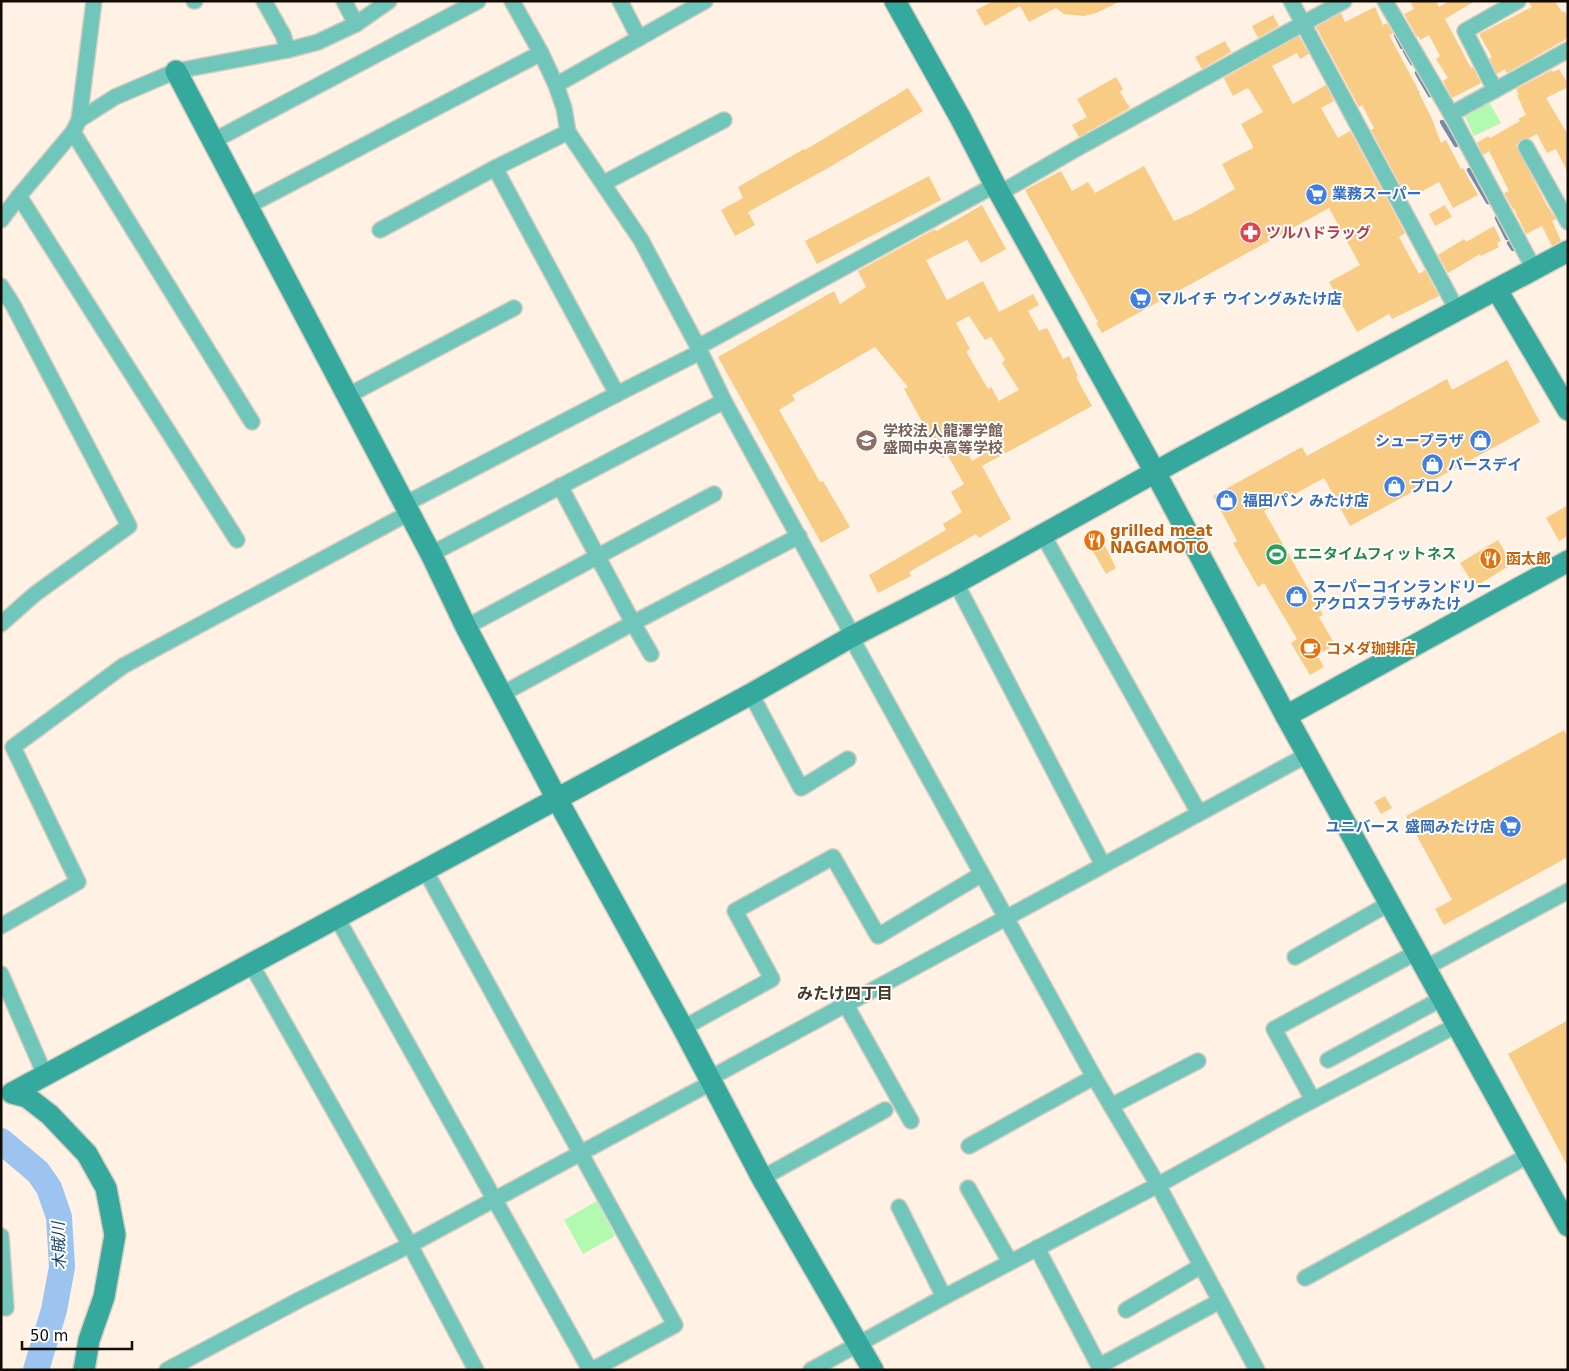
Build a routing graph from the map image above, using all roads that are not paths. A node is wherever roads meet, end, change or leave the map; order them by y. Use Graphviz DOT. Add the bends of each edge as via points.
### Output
graph roads {
  1 [pos="94,1"];
  2 [pos="264,1"];
  3 [pos="344,1"];
  4 [pos="389,1"];
  5 [pos="478,1"];
  6 [pos="512,1"];
  7 [pos="620,1"];
  8 [pos="705,1"];
  9 [pos="895,1"];
  10 [pos="1291,1"];
  11 [pos="1344,1"];
  12 [pos="1385,1"];
  13 [pos="1518,1"];
  14 [pos="356,24"];
  15 [pos="1303,24"];
  16 [pos="639,38"];
  17 [pos="288,50"];
  18 [pos="1568,50"];
  19 [pos="541,53"];
  20 [pos="176,71"];
  21 [pos="556,86"];
  22 [pos="1495,90"];
  23 [pos="1451,114"];
  24 [pos="724,120"];
  25 [pos="76,126"];
  26 [pos="568,132"];
  27 [pos="213,141"];
  28 [pos="1526,147"];
  29 [pos="495,168"];
  30 [pos="604,184"];
  31 [pos="997,189"];
  32 [pos="19,196"];
  33 [pos="248,206"];
  34 [pos="1,220"];
  35 [pos="1568,222"];
  36 [pos="380,230"];
  37 [pos="1568,251"];
  38 [pos="1534,269"];
  39 [pos="1,286"];
  40 [pos="1497,290"];
  41 [pos="514,308"];
  42 [pos="1457,310"];
  43 [pos="699,350"];
  44 [pos="617,394"];
  45 [pos="347,396"];
  46 [pos="724,400"];
  47 [pos="1568,410"];
  48 [pos="252,422"];
  49 [pos="1155,472"];
  50 [pos="560,486"];
  51 [pos="714,494"];
  52 [pos="407,508"];
  53 [pos="1044,535"];
  54 [pos="798,536"];
  55 [pos="237,540"];
  56 [pos="431,554"];
  57 [pos="597,555"];
  58 [pos="1568,561"];
  59 [pos="956,583"];
  60 [pos="632,623"];
  61 [pos="1,624"];
  62 [pos="466,627"];
  63 [pos="851,637"];
  64 [pos="651,654"];
  65 [pos="502,694"];
  66 [pos="751,694"];
  67 [pos="1286,716"];
  68 [pos="1307,754"];
  69 [pos="848,759"];
  70 [pos="557,799"];
  71 [pos="1199,813"];
  72 [pos="1103,865"];
  73 [pos="426,870"];
  74 [pos="982,874"];
  75 [pos="1568,891"];
  76 [pos="1390,903"];
  77 [pos="336,918"];
  78 [pos="1006,918"];
  79 [pos="1,926"];
  80 [pos="1295,956"];
  81 [pos="1421,960"];
  82 [pos="251,964"];
  83 [pos="1,974"];
  84 [pos="1443,998"];
  85 [pos="846,1005"];
  86 [pos="1457,1025"];
  87 [pos="683,1028"];
  88 [pos="1328,1060"];
  89 [pos="1198,1061"];
  90 [pos="45,1075"];
  91 [pos="1094,1077"];
  92 [pos="710,1078"];
  93 [pos="7,1096"];
  94 [pos="1313,1100"];
  95 [pos="1111,1106"];
  96 [pos="884,1110"];
  97 [pos="912,1121"];
  98 [pos="969,1146"];
  99 [pos="581,1153"];
  100 [pos="1529,1156"];
  101 [pos="762,1178"];
  102 [pos="1158,1185"];
  103 [pos="968,1188"];
  104 [pos="494,1199"];
  105 [pos="899,1207"];
  106 [pos="1568,1226"];
  107 [pos="1,1236"];
  108 [pos="410,1245"];
  109 [pos="1037,1248"];
  110 [pos="1010,1262"];
  111 [pos="1201,1266"];
  112 [pos="1305,1278"];
  113 [pos="944,1296"];
  114 [pos="1220,1301"];
  115 [pos="1126,1310"];
  116 [pos="3,1311"];
  117 [pos="859,1344"];
  118 [pos="84,1370"];
  119 [pos="167,1370"];
  120 [pos="476,1370"];
  121 [pos="591,1370"];
  122 [pos="811,1370"];
  123 [pos="873,1370"];
  124 [pos="1257,1370"];
  1 -- 25 [label="street"];
  2 -- 17 [label="street"];
  3 -- 14 [label="street"];
  4 -- 14 [label="street"];
  5 -- 27 [label="street"];
  6 -- 19 [label="street"];
  7 -- 16 [label="street"];
  8 -- 16 [label="street"];
  9 -- 31 [label="street"];
  10 -- 15 [label="street"];
  11 -- 15 [label="street"];
  12 -- 23 [label="street"];
  13 -- 22 [label="street" via="1465,31"];
  14 -- 17 [label="street" via="318,42"];
  15 -- 31 [label="street"];
  15 -- 42 [label="street"];
  16 -- 21 [label="street"];
  17 -- 20 [label="street"];
  18 -- 22 [label="street"];
  19 -- 21 [label="street"];
  19 -- 33 [label="street"];
  20 -- 25 [label="street" via="116,97"];
  20 -- 27 [label="street"];
  21 -- 26 [label="street"];
  22 -- 23 [label="street"];
  23 -- 38 [label="street"];
  24 -- 30 [label="street"];
  25 -- 32 [label="street"];
  25 -- 48 [label="street"];
  26 -- 29 [label="street"];
  26 -- 30 [label="street"];
  27 -- 33 [label="street"];
  28 -- 35 [label="street"];
  29 -- 36 [label="street"];
  29 -- 44 [label="street"];
  30 -- 43 [label="street" via="641,240"];
  31 -- 43 [label="street"];
  31 -- 49 [label="street"];
  32 -- 34 [label="street"];
  32 -- 55 [label="street"];
  33 -- 45 [label="street"];
  37 -- 38 [label="street"];
  38 -- 40 [label="street"];
  39 -- 61 [label="street" via="129,526 35,594"];
  40 -- 42 [label="street"];
  40 -- 47 [label="street"];
  41 -- 45 [label="street"];
  42 -- 49 [label="street"];
  43 -- 44 [label="street"];
  43 -- 46 [label="street"];
  44 -- 52 [label="street"];
  45 -- 52 [label="street"];
  46 -- 50 [label="street"];
  46 -- 54 [label="street"];
  49 -- 53 [label="street"];
  49 -- 67 [label="street"];
  50 -- 56 [label="street"];
  50 -- 57 [label="street"];
  51 -- 57 [label="street"];
  52 -- 56 [label="street"];
  52 -- 79 [label="street" via="123,666 13,747 78,882"];
  53 -- 59 [label="street"];
  53 -- 71 [label="street"];
  54 -- 60 [label="street"];
  54 -- 63 [label="street"];
  56 -- 62 [label="street"];
  57 -- 60 [label="street"];
  57 -- 62 [label="street"];
  58 -- 67 [label="street"];
  59 -- 63 [label="street"];
  59 -- 72 [label="street"];
  60 -- 64 [label="street"];
  60 -- 65 [label="street"];
  62 -- 65 [label="street"];
  63 -- 66 [label="street"];
  63 -- 74 [label="street"];
  65 -- 70 [label="street"];
  66 -- 69 [label="street" via="801,788"];
  66 -- 70 [label="street"];
  67 -- 68 [label="street"];
  68 -- 71 [label="street"];
  68 -- 76 [label="street"];
  70 -- 73 [label="street"];
  70 -- 87 [label="street"];
  71 -- 72 [label="street"];
  72 -- 78 [label="street"];
  73 -- 77 [label="street"];
  73 -- 99 [label="street"];
  74 -- 78 [label="street"];
  74 -- 87 [label="street" via="878,936 833,857 735,910 772,979"];
  75 -- 81 [label="street"];
  76 -- 80 [label="street"];
  76 -- 81 [label="street"];
  77 -- 82 [label="street"];
  77 -- 104 [label="street"];
  78 -- 85 [label="street"];
  78 -- 91 [label="street"];
  81 -- 84 [label="street"];
  81 -- 94 [label="street" via="1274,1029"];
  82 -- 90 [label="street"];
  82 -- 108 [label="street"];
  83 -- 90 [label="street"];
  84 -- 86 [label="street"];
  84 -- 88 [label="street"];
  85 -- 92 [label="street"];
  85 -- 97 [label="street"];
  86 -- 94 [label="street"];
  86 -- 100 [label="street"];
  87 -- 92 [label="street"];
  89 -- 95 [label="street"];
  90 -- 93 [label="street"];
  91 -- 95 [label="street"];
  91 -- 98 [label="street"];
  92 -- 99 [label="street" via="705,1086"];
  92 -- 101 [label="street"];
  93 -- 118 [label="street" via="27,1097 56,1122 87,1154 106,1188 114,1235 104,1297 89,1340"];
  94 -- 102 [label="street"];
  95 -- 102 [label="street"];
  96 -- 101 [label="street"];
  99 -- 104 [label="street"];
  99 -- 121 [label="street" via="675,1325"];
  100 -- 106 [label="street"];
  100 -- 112 [label="street"];
  101 -- 117 [label="street"];
  102 -- 109 [label="street"];
  102 -- 111 [label="street"];
  103 -- 110 [label="street"];
  104 -- 108 [label="street"];
  104 -- 121 [label="street"];
  105 -- 113 [label="street"];
  107 -- 116 [label="street"];
  108 -- 119 [label="street"];
  108 -- 120 [label="street"];
  109 -- 110 [label="street"];
  109 -- 114 [label="street" via="1099,1366"];
  110 -- 113 [label="street"];
  111 -- 114 [label="street"];
  111 -- 115 [label="street"];
  113 -- 117 [label="street"];
  114 -- 124 [label="street"];
  117 -- 122 [label="street"];
  117 -- 123 [label="street"];
}
